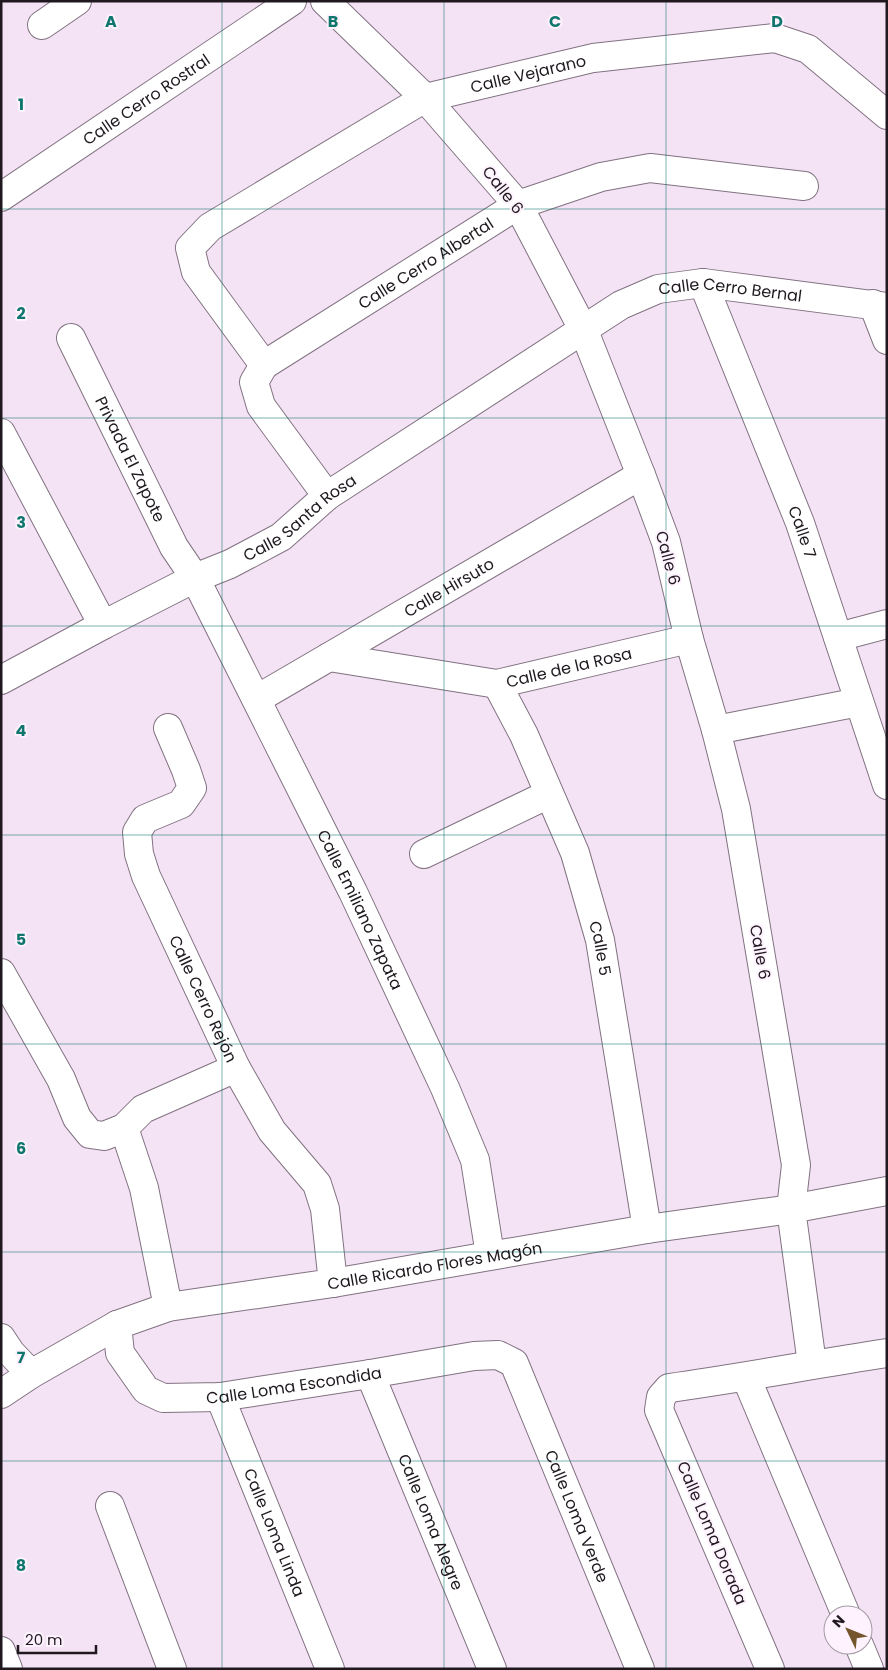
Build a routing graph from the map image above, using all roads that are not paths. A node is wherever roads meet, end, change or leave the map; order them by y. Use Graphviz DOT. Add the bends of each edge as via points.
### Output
graph roads {
  1 [pos="77,1"];
  2 [pos="292,1"];
  3 [pos="325,1"];
  4 [pos="42,25"];
  5 [pos="425,98"];
  6 [pos="887,115"];
  7 [pos="804,186"];
  8 [pos="1,197"];
  9 [pos="518,205"];
  10 [pos="703,283"];
  11 [pos="880,306"];
  12 [pos="584,331"];
  13 [pos="71,338"];
  14 [pos="887,340"];
  15 [pos="264,365"];
  16 [pos="1,434"];
  17 [pos="642,476"];
  18 [pos="326,496"];
  19 [pos="195,578"];
  20 [pos="887,624"];
  21 [pos="103,625"];
  22 [pos="838,637"];
  23 [pos="689,639"];
  24 [pos="329,657"];
  25 [pos="2,677"];
  26 [pos="497,684"];
  27 [pos="257,699"];
  28 [pos="859,702"];
  29 [pos="168,728"];
  30 [pos="716,730"];
  31 [pos="887,785"];
  32 [pos="549,794"];
  33 [pos="424,854"];
  34 [pos="1,973"];
  35 [pos="236,1068"];
  36 [pos="124,1128"];
  37 [pos="887,1191"];
  38 [pos="790,1209"];
  39 [pos="647,1228"];
  40 [pos="490,1255"];
  41 [pos="333,1283"];
  42 [pos="168,1307"];
  43 [pos="117,1325"];
  44 [pos="1,1338"];
  45 [pos="887,1353"];
  46 [pos="514,1363"];
  47 [pos="812,1364"];
  48 [pos="31,1374"];
  49 [pos="370,1374"];
  50 [pos="746,1377"];
  51 [pos="1,1394"];
  52 [pos="220,1397"];
  53 [pos="110,1506"];
  54 [pos="842,1605"];
  55 [pos="1,1651"];
  56 [pos="863,1655"];
  57 [pos="8,1669"];
  58 [pos="172,1669"];
  59 [pos="330,1669"];
  60 [pos="492,1669"];
  61 [pos="640,1669"];
  62 [pos="770,1669"];
  63 [pos="869,1669"];
  1 -- 4 [label="street"];
  2 -- 8 [label="street, Calle Cerro Rostral"];
  3 -- 5 [label="street, Calle 6"];
  5 -- 6 [label="street, Calle Vejarano" via="593,58 775,38 808,48"];
  5 -- 9 [label="street, Calle 6"];
  5 -- 15 [label="street, Calle Vejarano" via="210,227 190,248 196,272"];
  7 -- 9 [label="street, Calle Cerro Albertal" via="650,168 601,177"];
  9 -- 12 [label="street, Calle 6"];
  9 -- 15 [label="street, Calle Cerro Albertal"];
  10 -- 11 [label="street, Calle Cerro Bernal"];
  10 -- 12 [label="street, Calle Cerro Bernal" via="658,289 621,305"];
  10 -- 22 [label="street, Calle 7" via="800,523"];
  11 -- 14 [label="street"];
  12 -- 17 [label="street, Calle 6"];
  12 -- 18 [label="street, Calle Santa Rosa"];
  13 -- 19 [label="street, Privada El Zapote" via="174,547"];
  15 -- 18 [label="street" via="254,382 261,406"];
  16 -- 21 [label="street"];
  17 -- 23 [label="street, Calle 6" via="666,542"];
  17 -- 24 [label="street, Calle Hirsuto"];
  18 -- 19 [label="street, Calle Santa Rosa" via="281,537"];
  19 -- 21 [label="street, Calle Santa Rosa"];
  19 -- 27 [label="street, Calle Emiliano Zapata"];
  20 -- 22 [label="street"];
  21 -- 25 [label="street, Calle Santa Rosa"];
  22 -- 28 [label="street, Calle 7"];
  23 -- 26 [label="street, Calle de la Rosa"];
  23 -- 30 [label="street, Calle 6"];
  24 -- 26 [label="street, Calle de la Rosa"];
  24 -- 27 [label="street, Calle Hirsuto"];
  26 -- 32 [label="street, Calle 5" via="524,735"];
  27 -- 40 [label="street, Calle Emiliano Zapata" via="445,1088 475,1160"];
  28 -- 30 [label="street"];
  28 -- 31 [label="street, Calle 7"];
  29 -- 35 [label="street, Calle Cerro Rejón" via="192,788 181,804 145,819 136,832 139,854"];
  30 -- 38 [label="street, Calle 6" via="736,809 796,1165"];
  32 -- 33 [label="street"];
  32 -- 39 [label="street, Calle 5" via="576,853 600,940"];
  34 -- 36 [label="street" via="61,1079 77,1118 90,1134 104,1136"];
  35 -- 36 [label="street" via="142,1109"];
  35 -- 41 [label="street, Calle Cerro Rejón" via="272,1131 318,1184 325,1209"];
  36 -- 42 [label="street" via="144,1188"];
  37 -- 38 [label="street, Calle Ricardo Flores Magón"];
  38 -- 39 [label="street, Calle Ricardo Flores Magón"];
  38 -- 47 [label="street, Calle 6"];
  39 -- 40 [label="street, Calle Ricardo Flores Magón"];
  40 -- 41 [label="street, Calle Ricardo Flores Magón"];
  41 -- 42 [label="street, Calle Ricardo Flores Magón"];
  42 -- 43 [label="street, Calle Ricardo Flores Magón"];
  43 -- 48 [label="street, Calle Ricardo Flores Magón"];
  43 -- 52 [label="street, Calle Loma Escondida" via="120,1353 146,1390 163,1398"];
  44 -- 48 [label="street"];
  45 -- 47 [label="street"];
  46 -- 49 [label="street, Calle Loma Escondida" via="498,1355 474,1356"];
  46 -- 61 [label="street, Calle Loma Verde"];
  47 -- 50 [label="street"];
  48 -- 51 [label="street, Calle Ricardo Flores Magón"];
  49 -- 52 [label="street, Calle Loma Escondida"];
  49 -- 60 [label="street, Calle Loma Alegre"];
  50 -- 54 [label="street"];
  50 -- 62 [label="street, Calle Loma Dorada" via="668,1388 661,1397 659,1410"];
  52 -- 59 [label="street, Calle Loma Linda"];
  53 -- 58 [label="street"];
  55 -- 57 [label="street"];
  56 -- 63 [label="street"];
}
